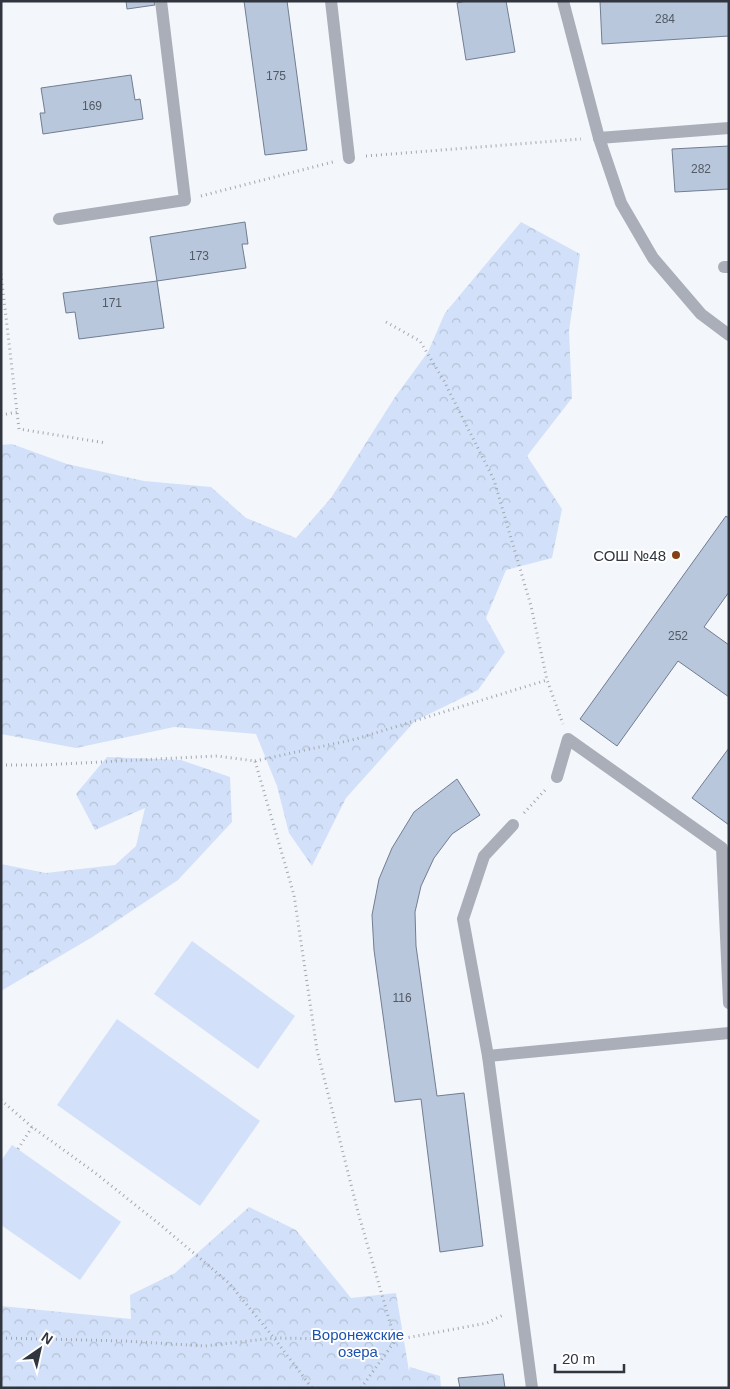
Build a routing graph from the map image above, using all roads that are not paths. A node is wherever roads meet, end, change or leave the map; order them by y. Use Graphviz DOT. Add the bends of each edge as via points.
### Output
graph roads {
  1 [pos="161,1"];
  2 [pos="331,1"];
  3 [pos="563,1"];
  4 [pos="729,128"];
  5 [pos="599,138"];
  6 [pos="349,158"];
  7 [pos="59,219"];
  8 [pos="729,335"];
  9 [pos="557,777"];
  10 [pos="513,825"];
  11 [pos="729,1004"];
  12 [pos="729,1034"];
  13 [pos="488,1056"];
  14 [pos="532,1388"];
  1 -- 7 [label="lane" via="185,200"];
  2 -- 6 [label="lane"];
  3 -- 5 [label="lane"];
  4 -- 5 [label="lane"];
  5 -- 8 [label="lane" via="620,203 653,258 701,314"];
  9 -- 11 [label="lane" via="568,739 722,848"];
  10 -- 13 [label="lane" via="484,856 463,919"];
  12 -- 13 [label="lane"];
  13 -- 14 [label="lane"];
}
